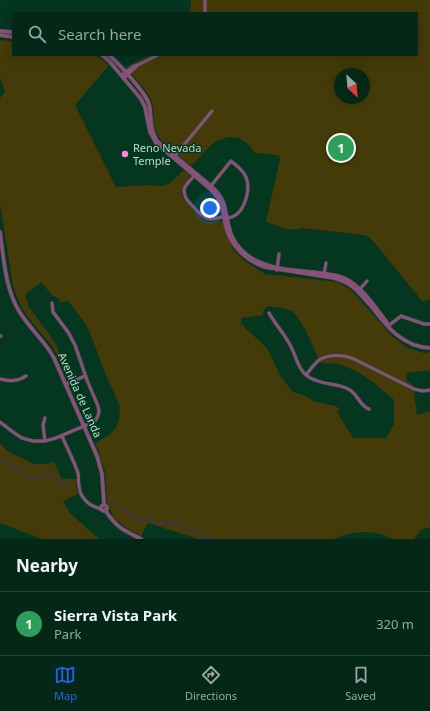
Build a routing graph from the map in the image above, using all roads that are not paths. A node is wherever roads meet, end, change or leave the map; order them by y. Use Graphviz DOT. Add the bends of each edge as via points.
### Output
graph roads {
  1 [pos="205,0"];
  2 [pos="205,12"];
  3 [pos="0,31"];
  4 [pos="12,32"];
  5 [pos="0,35"];
  6 [pos="12,36"];
  7 [pos="103,56"];
  8 [pos="111,56"];
  9 [pos="156,56"];
  10 [pos="125,75"];
  11 [pos="212,111"];
  12 [pos="179,150"];
  13 [pos="170,152"];
  14 [pos="174,157"];
  15 [pos="194,176"];
  16 [pos="210,187"];
  17 [pos="225,218"];
  18 [pos="0,232"];
  19 [pos="279,254"];
  20 [pos="326,263"];
  21 [pos="278,268"];
  22 [pos="324,275"];
  23 [pos="366,281"];
  24 [pos="359,290"];
  25 [pos="52,303"];
  26 [pos="269,313"];
  27 [pos="430,324"];
  28 [pos="388,326"];
  29 [pos="430,348"];
  30 [pos="306,375"];
  31 [pos="26,376"];
  32 [pos="86,376"];
  33 [pos="0,379"];
  34 [pos="66,384"];
  35 [pos="430,390"];
  36 [pos="369,409"];
  37 [pos="45,418"];
  38 [pos="0,422"];
  39 [pos="84,426"];
  40 [pos="62,436"];
  41 [pos="45,441"];
  42 [pos="104,504"];
  43 [pos="101,509"];
  44 [pos="105,510"];
  45 [pos="141,539"];
  1 -- 2 [label="street"];
  3 -- 4 [label="street"];
  5 -- 6 [label="street"];
  7 -- 10 [label="street"];
  8 -- 10 [label="street"];
  9 -- 10 [label="street"];
  10 -- 13 [label="street" via="147,100 154,136"];
  10 -- 14 [label="street" via="143,101 153,139"];
  11 -- 12 [label="street"];
  12 -- 13 [label="street"];
  12 -- 14 [label="street"];
  13 -- 14 [label="street"];
  14 -- 15 [label="street"];
  14 -- 16 [label="street"];
  15 -- 16 [label="street"];
  15 -- 17 [label="street" via="185,187 184,194 187,200 206,218"];
  16 -- 17 [label="street" via="219,199"];
  16 -- 17 [label="street" via="231,161 240,168 247,180 246,199 238,212 232,217"];
  17 -- 21 [label="street" via="229,236 240,252 259,266"];
  18 -- 34 [label="street, Avenida de Landa" via="15,304 50,351"];
  19 -- 21 [label="street"];
  20 -- 22 [label="street"];
  21 -- 22 [label="street"];
  22 -- 24 [label="street" via="341,280"];
  23 -- 24 [label="street"];
  24 -- 28 [label="street"];
  25 -- 32 [label="street" via="53,312 73,341"];
  26 -- 30 [label="street"];
  27 -- 28 [label="street" via="401,316"];
  28 -- 29 [label="street" via="408,343"];
  30 -- 35 [label="street" via="319,361 328,357 346,356 414,389"];
  30 -- 36 [label="street" via="349,390"];
  31 -- 33 [label="street" via="20,380"];
  32 -- 34 [label="street"];
  32 -- 39 [label="street" via="99,411 96,420"];
  34 -- 39 [label="street, Avenida de Landa"];
  37 -- 41 [label="street"];
  38 -- 41 [label="street" via="22,438"];
  39 -- 40 [label="street"];
  39 -- 42 [label="street, Avenida de Landa" via="101,469"];
  40 -- 41 [label="street"];
  40 -- 43 [label="street" via="78,473 81,494 90,505"];
  42 -- 43 [label="street"];
  42 -- 44 [label="street, Avenida de Landa" via="107,507"];
  43 -- 44 [label="street"];
  44 -- 45 [label="street, Avenida de Landa" via="119,528"];
}
